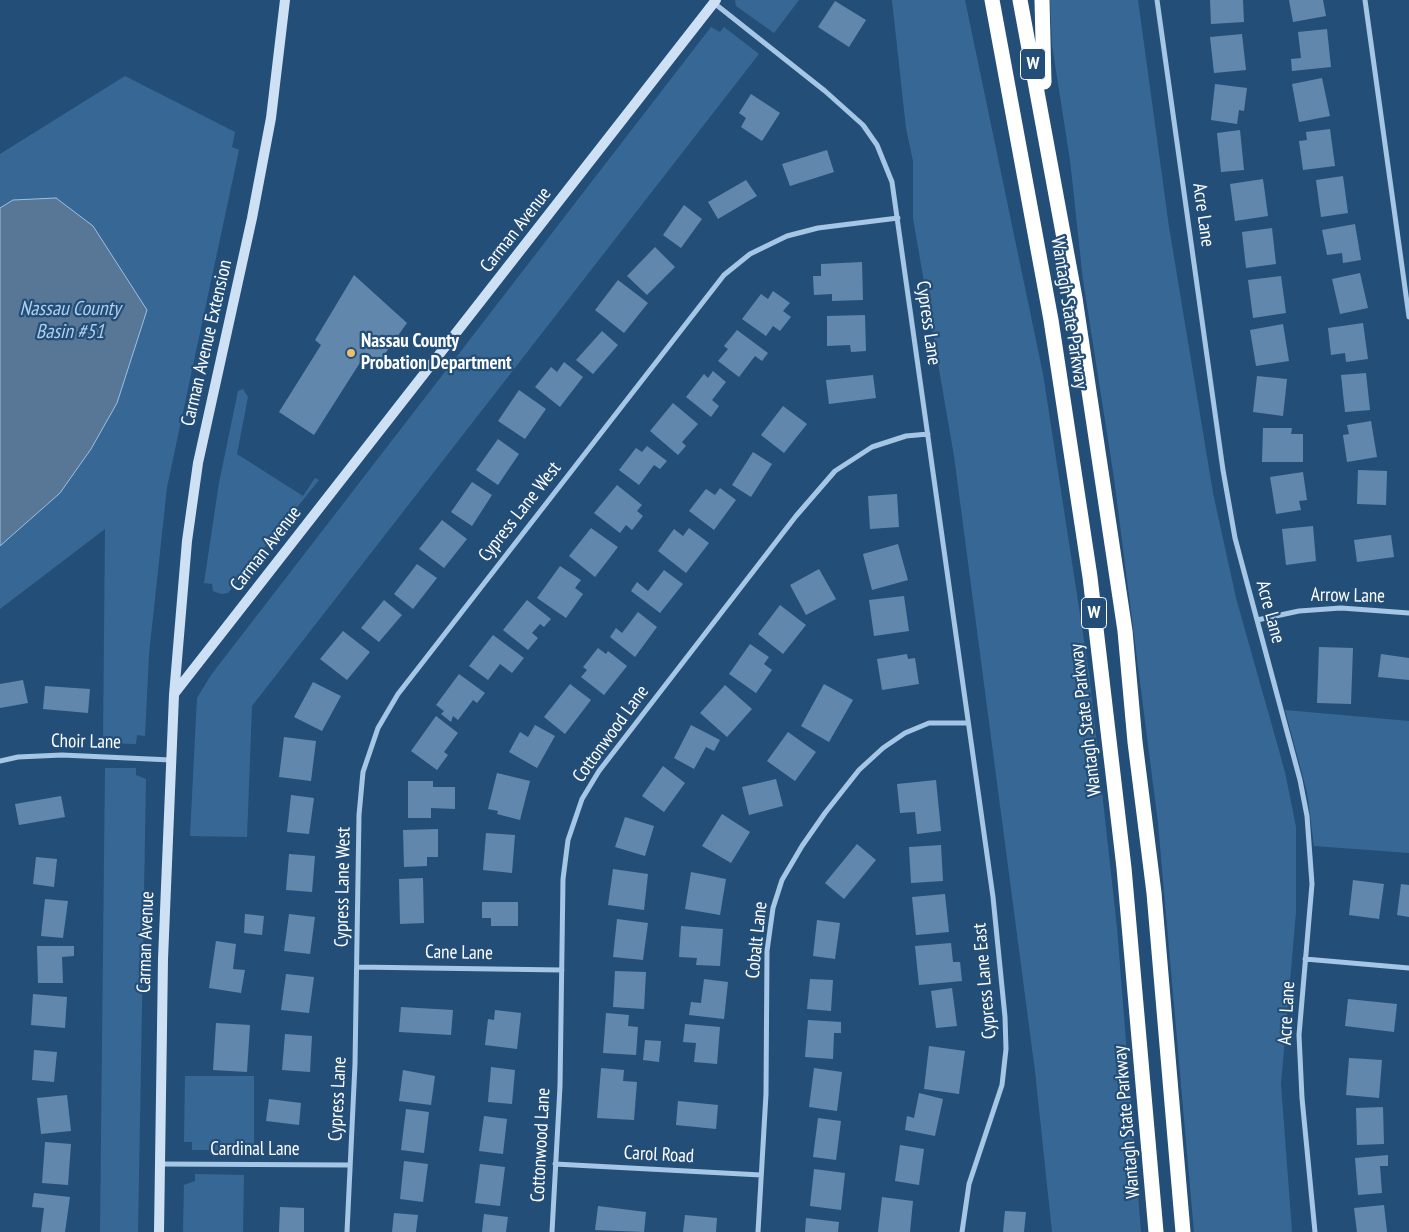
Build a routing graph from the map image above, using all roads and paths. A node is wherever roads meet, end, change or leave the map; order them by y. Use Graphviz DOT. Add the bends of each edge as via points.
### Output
graph roads {
  1 [pos="285,0"];
  2 [pos="992,0"];
  3 [pos="1020,0"];
  4 [pos="1042,0"];
  5 [pos="1158,0"];
  6 [pos="1365,0"];
  7 [pos="715,2"];
  8 [pos="1045,128"];
  9 [pos="898,218"];
  10 [pos="1409,317"];
  11 [pos="928,434"];
  12 [pos="1409,613"];
  13 [pos="1257,620"];
  14 [pos="174,695"];
  15 [pos="968,722"];
  16 [pos="171,760"];
  17 [pos="0,761"];
  18 [pos="1305,959"];
  19 [pos="357,967"];
  20 [pos="1409,968"];
  21 [pos="562,970"];
  22 [pos="160,1164"];
  23 [pos="556,1164"];
  24 [pos="349,1165"];
  25 [pos="761,1175"];
  26 [pos="159,1232"];
  27 [pos="347,1232"];
  28 [pos="552,1232"];
  29 [pos="758,1232"];
  30 [pos="962,1232"];
  31 [pos="1156,1232"];
  32 [pos="1183,1232"];
  33 [pos="1315,1232"];
  1 -- 14 [label="main road, Carman Avenue Extension" via="273,105 252,218 198,463 187,541"];
  2 -- 31 [label="highway, Wantagh State Parkway / W" via="1051,320 1090,577 1124,868"];
  3 -- 8 [label="highway, Wantagh State Parkway / W"];
  4 -- 8 [label="highway"];
  5 -- 13 [label="street, Acre Lane" via="1223,470 1235,538"];
  6 -- 10 [label="street"];
  7 -- 9 [label="street, Cypress Lane" via="863,126 886,162"];
  7 -- 14 [label="main road, Carman Avenue"];
  8 -- 32 [label="highway, Wantagh State Parkway / W" via="1125,631 1154,893"];
  9 -- 11 [label="street, Cypress Lane"];
  9 -- 19 [label="street, Cypress Lane West" via="818,228 788,236 750,254 724,275 398,694 378,728 363,772 359,815"];
  11 -- 15 [label="street, Cypress Lane"];
  11 -- 21 [label="street, Cottonwood Lane" via="906,436 872,447 836,471 796,516 599,771 582,799 568,840 563,879"];
  12 -- 13 [label="street, Arrow Lane" via="1341,608 1299,611"];
  13 -- 18 [label="street, Acre Lane" via="1307,816 1312,884"];
  14 -- 16 [label="main road, Carman Avenue"];
  15 -- 25 [label="street, Cobalt Lane" via="929,723 905,733 883,748 859,770 825,813 782,880 773,908 767,952 766,1094"];
  15 -- 30 [label="street, Cypress Lane East" via="993,898 1006,1049 1002,1085 969,1184"];
  16 -- 17 [label="street, Choir Lane" via="62,755"];
  16 -- 22 [label="main road, Carman Avenue" via="162,959"];
  18 -- 20 [label="street"];
  18 -- 33 [label="street, Acre Lane" via="1299,1035"];
  19 -- 21 [label="street, Cane Lane"];
  19 -- 24 [label="street, Cypress Lane"];
  21 -- 23 [label="street, Cottonwood Lane"];
  22 -- 24 [label="street, Cardinal Lane"];
  22 -- 26 [label="main road, Carman Avenue"];
  23 -- 25 [label="street, Carol Road"];
  23 -- 28 [label="street, Cottonwood Lane"];
  24 -- 27 [label="street, Cypress Lane"];
  25 -- 29 [label="street, Cobalt Lane"];
}
